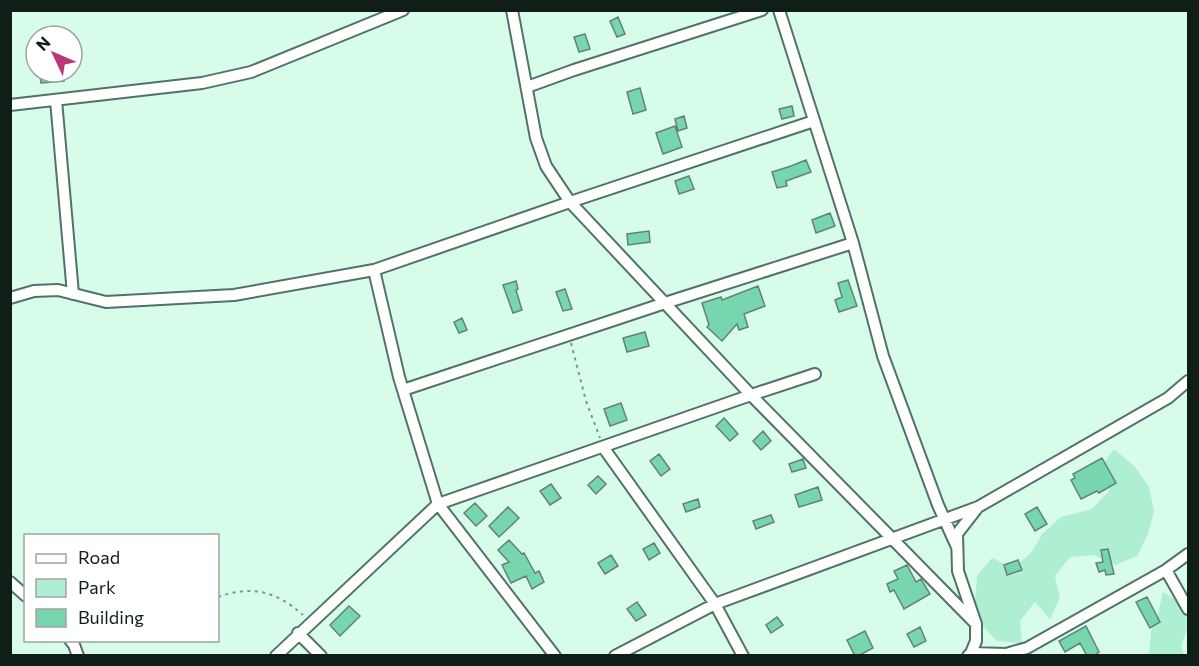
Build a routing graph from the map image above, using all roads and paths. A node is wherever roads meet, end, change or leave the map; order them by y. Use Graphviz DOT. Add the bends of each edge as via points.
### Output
graph roads {
  1 [pos="403,10"];
  2 [pos="512,10"];
  3 [pos="762,10"];
  4 [pos="779,10"];
  5 [pos="526,87"];
  6 [pos="56,100"];
  7 [pos="10,105"];
  8 [pos="814,121"];
  9 [pos="570,202"];
  10 [pos="853,243"];
  11 [pos="374,270"];
  12 [pos="73,294"];
  13 [pos="10,298"];
  14 [pos="665,303"];
  15 [pos="568,335"];
  16 [pos="815,374"];
  17 [pos="1188,381"];
  18 [pos="403,390"];
  19 [pos="751,395"];
  20 [pos="603,447"];
  21 [pos="438,504"];
  22 [pos="978,507"];
  23 [pos="945,519"];
  24 [pos="893,539"];
  25 [pos="957,547"];
  26 [pos="1188,554"];
  27 [pos="1166,570"];
  28 [pos="10,582"];
  29 [pos="24,594"];
  30 [pos="219,597"];
  31 [pos="715,604"];
  32 [pos="1188,609"];
  33 [pos="310,622"];
  34 [pos="976,624"];
  35 [pos="298,633"];
  36 [pos="72,642"];
  37 [pos="969,654"];
  38 [pos="78,656"];
  39 [pos="276,656"];
  40 [pos="321,656"];
  41 [pos="555,656"];
  42 [pos="615,656"];
  43 [pos="743,656"];
  1 -- 6 [label="street" via="251,72 202,83"];
  2 -- 5 [label="street"];
  3 -- 5 [label="street"];
  4 -- 8 [label="street"];
  5 -- 9 [label="street" via="546,166"];
  6 -- 7 [label="street"];
  6 -- 12 [label="street"];
  8 -- 9 [label="street"];
  8 -- 10 [label="street"];
  9 -- 11 [label="street"];
  9 -- 14 [label="street"];
  10 -- 14 [label="street"];
  10 -- 23 [label="street" via="883,356"];
  11 -- 12 [label="street" via="234,295 106,302"];
  11 -- 18 [label="street"];
  12 -- 13 [label="street" via="34,291"];
  14 -- 15 [label="street"];
  14 -- 19 [label="street"];
  15 -- 18 [label="street"];
  15 -- 20 [label="path"];
  16 -- 19 [label="street"];
  17 -- 22 [label="street" via="1168,398"];
  18 -- 21 [label="street"];
  19 -- 20 [label="street"];
  19 -- 24 [label="street"];
  20 -- 21 [label="street"];
  20 -- 31 [label="street"];
  21 -- 33 [label="street"];
  21 -- 41 [label="street"];
  22 -- 23 [label="street"];
  22 -- 25 [label="street" via="957,534"];
  23 -- 24 [label="street"];
  23 -- 25 [label="street"];
  24 -- 31 [label="street"];
  24 -- 34 [label="street"];
  25 -- 34 [label="street" via="958,571"];
  26 -- 27 [label="street"];
  27 -- 32 [label="street"];
  27 -- 37 [label="street" via="1027,648 1006,654"];
  28 -- 29 [label="street"];
  30 -- 33 [label="path" via="236,592 265,593 290,604"];
  31 -- 42 [label="street"];
  31 -- 43 [label="street"];
  33 -- 35 [label="street"];
  34 -- 37 [label="street" via="976,642"];
  35 -- 39 [label="street"];
  35 -- 40 [label="street"];
  36 -- 38 [label="street"];
}
